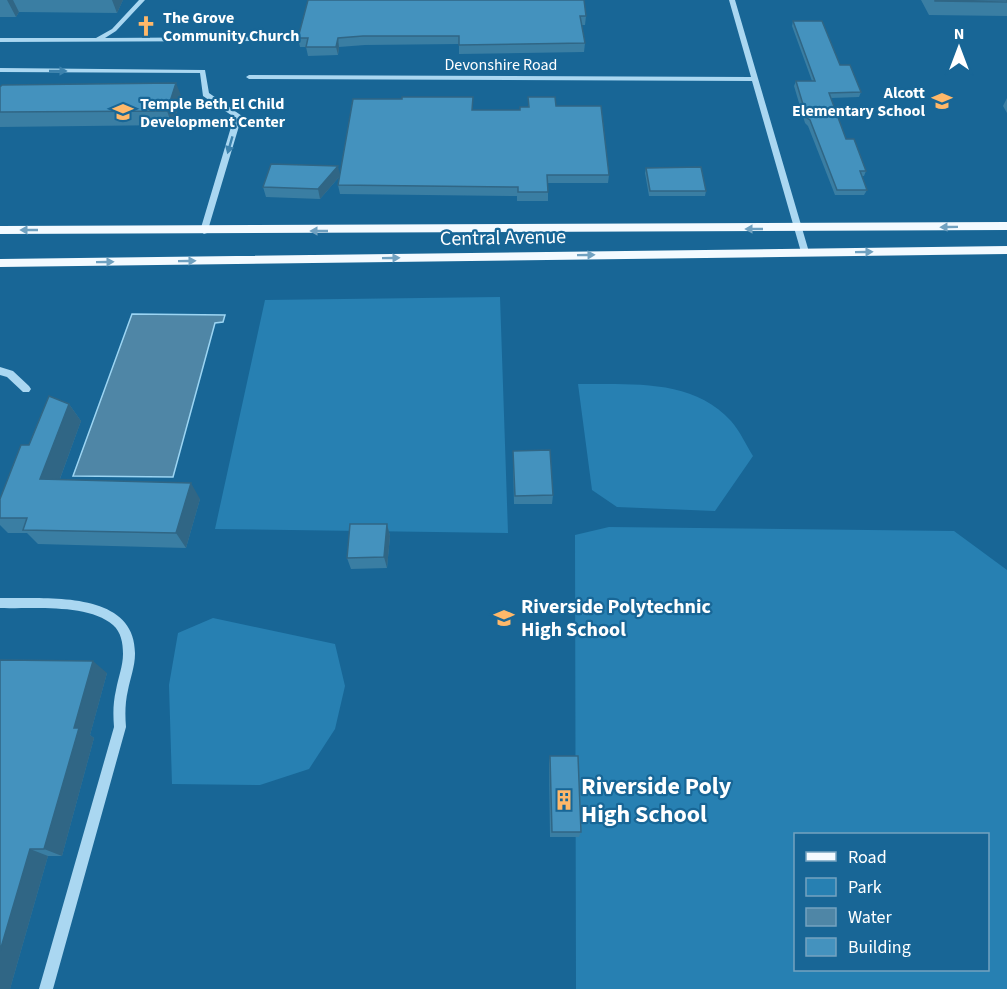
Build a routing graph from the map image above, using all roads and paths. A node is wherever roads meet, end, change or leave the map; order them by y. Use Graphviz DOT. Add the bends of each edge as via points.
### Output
graph roads {
  1 [pos="142,0"];
  2 [pos="732,0"];
  3 [pos="96,39"];
  4 [pos="275,39"];
  5 [pos="0,40"];
  6 [pos="0,70"];
  7 [pos="14,70"];
  8 [pos="249,77"];
  9 [pos="0,78"];
  10 [pos="753,79"];
  11 [pos="1007,226"];
  12 [pos="798,229"];
  13 [pos="0,230"];
  14 [pos="204,231"];
  15 [pos="1007,250"];
  16 [pos="806,252"];
  17 [pos="0,263"];
  18 [pos="0,371"];
  19 [pos="26,389"];
  20 [pos="0,603"];
  21 [pos="46,989"];
  1 -- 3 [label="street" via="114,30"];
  2 -- 10 [label="street"];
  3 -- 4 [label="street"];
  3 -- 5 [label="street"];
  6 -- 7 [label="street"];
  7 -- 9 [label="street"];
  7 -- 14 [label="street, one-way" via="203,71 206,94 238,116"];
  8 -- 10 [label="street, Devonshire Road"];
  10 -- 12 [label="street"];
  11 -- 12 [label="main road, Central Avenue, one-way"];
  12 -- 14 [label="main road, Central Avenue, one-way"];
  12 -- 16 [label="street"];
  14 -- 13 [label="main road, Central Avenue, one-way"];
  16 -- 15 [label="main road, Central Avenue, one-way"];
  17 -- 16 [label="main road, Central Avenue, one-way"];
  18 -- 19 [label="street" via="10,374"];
  20 -- 21 [label="street" via="107,612 121,621 128,635 129,653 117,706 120,727"];
}
